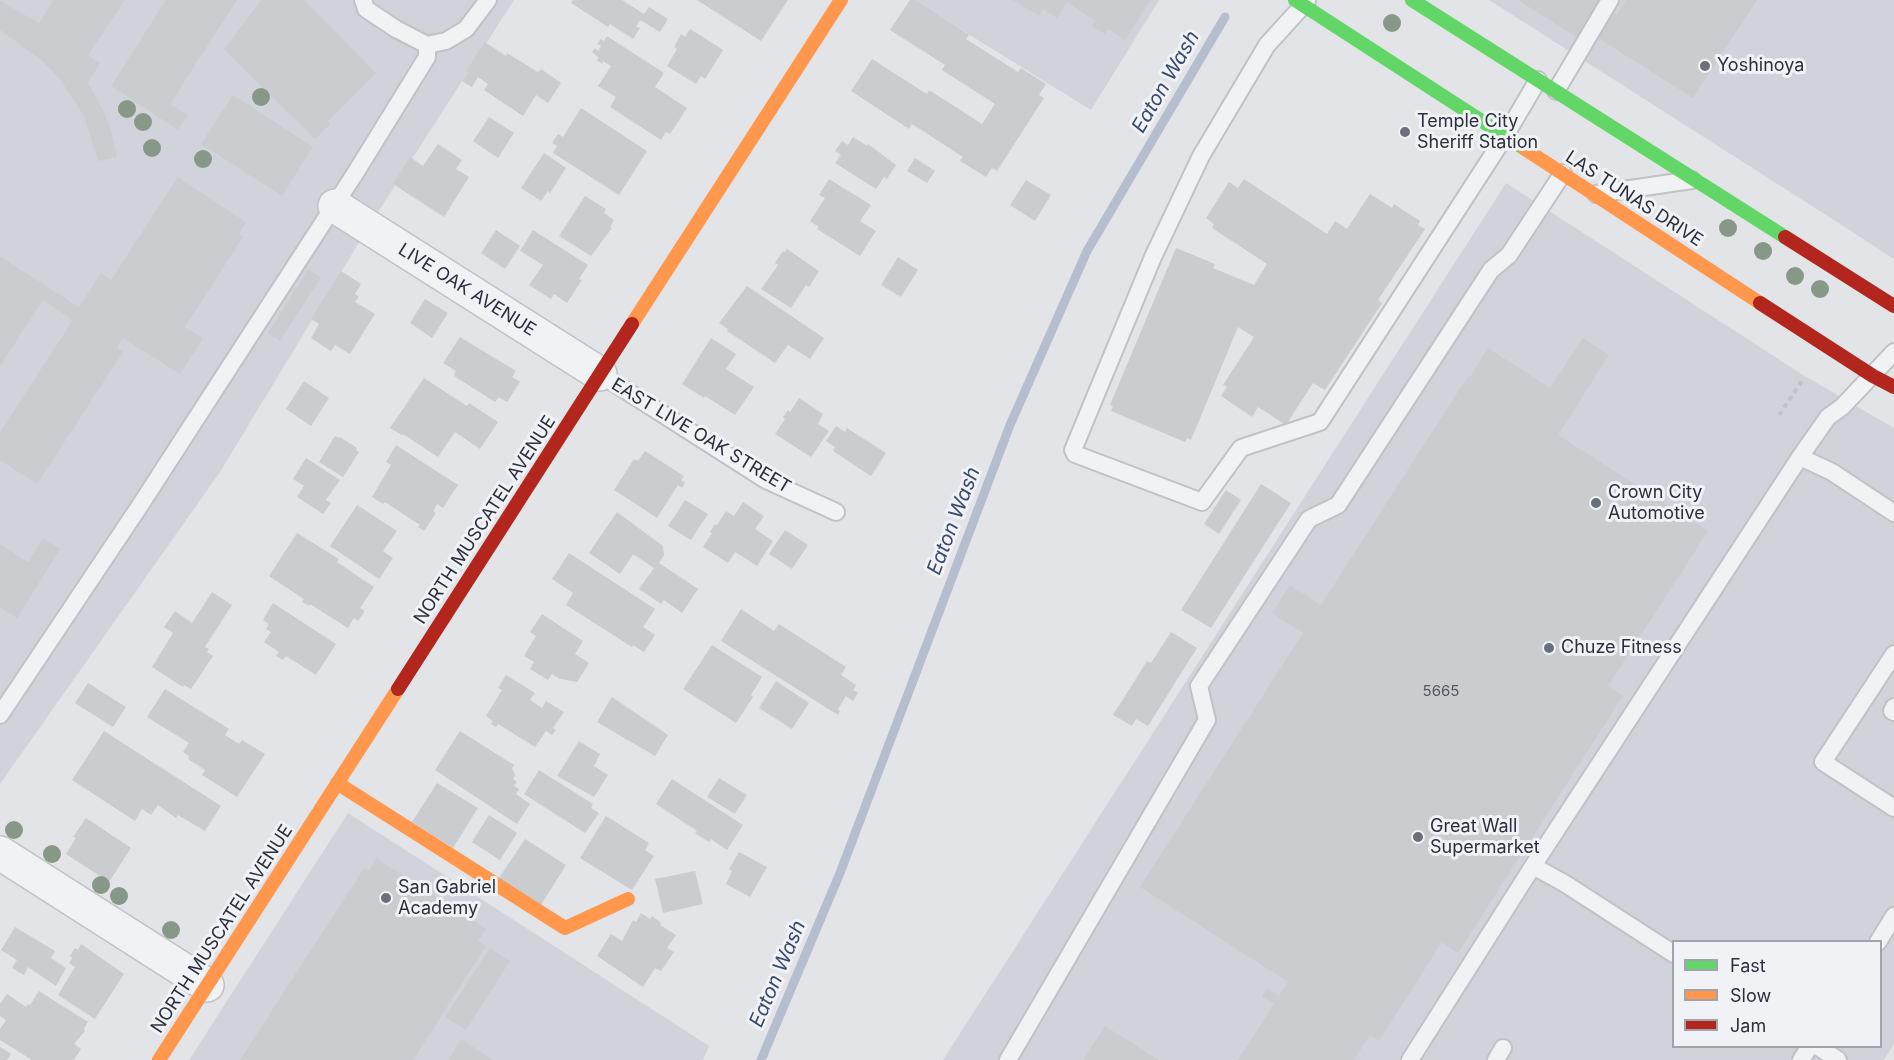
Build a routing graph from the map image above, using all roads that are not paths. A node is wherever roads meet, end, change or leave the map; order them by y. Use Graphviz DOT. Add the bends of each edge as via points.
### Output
graph roads {
  1 [pos="363,0"];
  2 [pos="488,0"];
  3 [pos="841,0"];
  4 [pos="1412,0"];
  5 [pos="1610,0"];
  6 [pos="1302,2"];
  7 [pos="427,45"];
  8 [pos="1538,80"];
  9 [pos="1556,91"];
  10 [pos="1505,136"];
  11 [pos="1563,173"];
  12 [pos="1694,179"];
  13 [pos="1595,195"];
  14 [pos="335,206"];
  15 [pos="1894,306"];
  16 [pos="1894,352"];
  17 [pos="600,374"];
  18 [pos="1873,376"];
  19 [pos="1894,387"];
  20 [pos="1800,457"];
  21 [pos="836,512"];
  22 [pos="1894,513"];
  23 [pos="1894,654"];
  24 [pos="1894,707"];
  25 [pos="1894,712"];
  26 [pos="0,715"];
  27 [pos="337,783"];
  28 [pos="1894,808"];
  29 [pos="0,853"];
  30 [pos="1533,866"];
  31 [pos="628,899"];
  32 [pos="1894,916"];
  33 [pos="1879,940"];
  34 [pos="1672,953"];
  35 [pos="207,985"];
  36 [pos="1819,1048"];
  37 [pos="159,1060"];
  38 [pos="1008,1060"];
  39 [pos="1410,1060"];
  40 [pos="1838,1060"];
  1 -- 7 [label="lane" via="366,9"];
  2 -- 7 [label="lane" via="466,29 446,41"];
  3 -- 17 [label="street, NORTH MUSCATEL AVENUE"];
  4 -- 8 [label="street"];
  5 -- 9 [label="lane"];
  6 -- 10 [label="street, LAS TUNAS DRIVE"];
  6 -- 10 [label="lane" via="1267,45 1201,156 1153,257 1073,450 1075,454 1202,502 1241,448 1320,422"];
  7 -- 14 [label="lane" via="427,57"];
  8 -- 9 [label="street"];
  8 -- 10 [label="lane"];
  9 -- 12 [label="street"];
  10 -- 11 [label="street, LAS TUNAS DRIVE"];
  11 -- 13 [label="street, LAS TUNAS DRIVE"];
  11 -- 38 [label="lane" via="1509,255 1491,270 1338,505 1309,519 1199,686 1208,720"];
  12 -- 13 [label="lane"];
  12 -- 15 [label="street"];
  13 -- 18 [label="street, LAS TUNAS DRIVE"];
  14 -- 17 [label="street, LIVE OAK AVENUE"];
  14 -- 26 [label="lane"];
  16 -- 18 [label="lane"];
  17 -- 21 [label="lane, EAST LIVE OAK STREET" via="766,480"];
  17 -- 27 [label="street, NORTH MUSCATEL AVENUE"];
  18 -- 19 [label="street, LAS TUNAS DRIVE"];
  18 -- 20 [label="lane" via="1828,417"];
  20 -- 22 [label="lane" via="1832,472"];
  20 -- 30 [label="lane"];
  23 -- 28 [label="lane" via="1823,762"];
  24 -- 25 [label="lane"];
  27 -- 31 [label="street" via="565,928"];
  27 -- 35 [label="street, NORTH MUSCATEL AVENUE"];
  29 -- 35 [label="street"];
  30 -- 34 [label="lane"];
  30 -- 39 [label="lane"];
  32 -- 33 [label="lane"];
  35 -- 37 [label="street, NORTH MUSCATEL AVENUE"];
  36 -- 40 [label="lane"];
}
